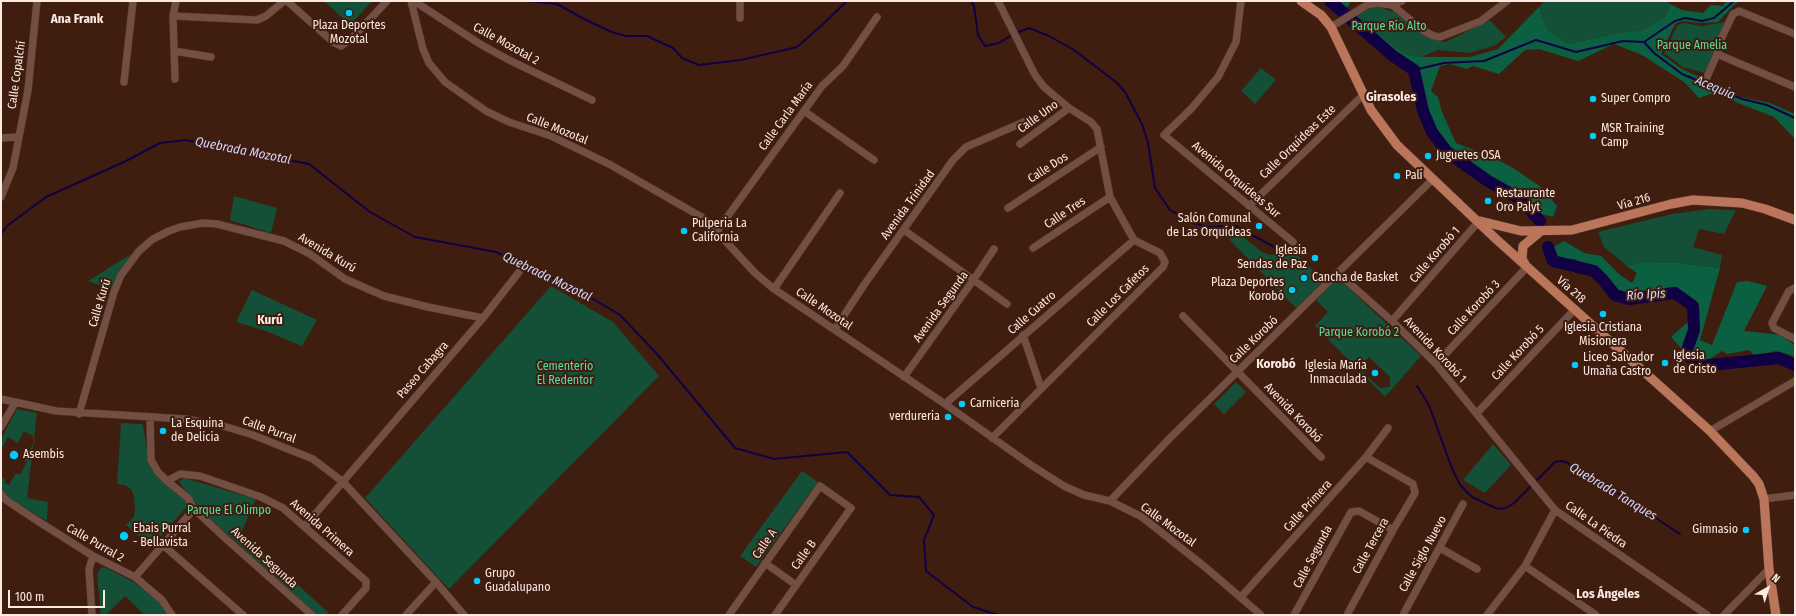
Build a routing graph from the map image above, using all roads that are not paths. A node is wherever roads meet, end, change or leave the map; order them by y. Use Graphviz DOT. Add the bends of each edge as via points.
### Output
graph roads {
  1 [pos="36,1"];
  2 [pos="133,1"];
  3 [pos="176,1"];
  4 [pos="286,1"];
  5 [pos="387,1"];
  6 [pos="412,1"];
  7 [pos="740,1"];
  8 [pos="998,1"];
  9 [pos="1241,1"];
  10 [pos="1402,1"];
  11 [pos="1507,1"];
  12 [pos="1308,2"];
  13 [pos="1392,5"];
  14 [pos="173,16"];
  15 [pos="877,17"];
  16 [pos="740,18"];
  17 [pos="1331,27"];
  18 [pos="1795,34"];
  19 [pos="174,51"];
  20 [pos="1717,54"];
  21 [pos="210,57"];
  22 [pos="1707,77"];
  23 [pos="175,79"];
  24 [pos="124,82"];
  25 [pos="1795,87"];
  26 [pos="1363,95"];
  27 [pos="592,100"];
  28 [pos="1069,108"];
  29 [pos="804,111"];
  30 [pos="1024,122"];
  31 [pos="18,137"];
  32 [pos="1,138"];
  33 [pos="1020,144"];
  34 [pos="1101,147"];
  35 [pos="874,160"];
  36 [pos="1433,179"];
  37 [pos="840,193"];
  38 [pos="1,197"];
  39 [pos="1110,197"];
  40 [pos="1249,206"];
  41 [pos="1008,208"];
  42 [pos="1795,220"];
  43 [pos="1479,221"];
  44 [pos="180,228"];
  45 [pos="904,230"];
  46 [pos="717,231"];
  47 [pos="1541,231"];
  48 [pos="1134,240"];
  49 [pos="1293,242"];
  50 [pos="1033,248"];
  51 [pos="994,249"];
  52 [pos="1527,267"];
  53 [pos="518,272"];
  54 [pos="1338,273"];
  55 [pos="974,279"];
  56 [pos="1795,288"];
  57 [pos="774,289"];
  58 [pos="1007,304"];
  59 [pos="1575,309"];
  60 [pos="1183,316"];
  61 [pos="483,318"];
  62 [pos="1392,321"];
  63 [pos="835,329"];
  64 [pos="1023,335"];
  65 [pos="1795,339"];
  66 [pos="1436,364"];
  67 [pos="1237,372"];
  68 [pos="904,377"];
  69 [pos="1795,381"];
  70 [pos="1041,388"];
  71 [pos="1,400"];
  72 [pos="15,403"];
  73 [pos="946,404"];
  74 [pos="1477,413"];
  75 [pos="79,414"];
  76 [pos="150,417"];
  77 [pos="1,427"];
  78 [pos="1388,428"];
  79 [pos="1710,431"];
  80 [pos="992,438"];
  81 [pos="1320,457"];
  82 [pos="1366,457"];
  83 [pos="167,481"];
  84 [pos="343,482"];
  85 [pos="820,486"];
  86 [pos="1795,495"];
  87 [pos="3,499"];
  88 [pos="1764,499"];
  89 [pos="1110,501"];
  90 [pos="1463,504"];
  91 [pos="194,509"];
  92 [pos="1555,510"];
  93 [pos="305,526"];
  94 [pos="1393,530"];
  95 [pos="164,545"];
  96 [pos="1440,548"];
  97 [pos="93,556"];
  98 [pos="765,563"];
  99 [pos="1525,566"];
  100 [pos="1477,569"];
  101 [pos="1769,569"];
  102 [pos="135,577"];
  103 [pos="436,582"];
  104 [pos="796,584"];
  105 [pos="1241,596"];
  106 [pos="92,615"];
  107 [pos="172,615"];
  108 [pos="243,615"];
  109 [pos="312,615"];
  110 [pos="342,615"];
  111 [pos="406,615"];
  112 [pos="464,615"];
  113 [pos="729,615"];
  114 [pos="775,615"];
  115 [pos="1261,615"];
  116 [pos="1294,615"];
  117 [pos="1346,615"];
  118 [pos="1403,615"];
  119 [pos="1487,615"];
  120 [pos="1596,615"];
  121 [pos="1707,615"];
  122 [pos="1724,615"];
  123 [pos="1776,615"];
  1 -- 31 [label="street, Calle Copalchí" via="28,90"];
  2 -- 24 [label="street"];
  3 -- 14 [label="street"];
  4 -- 5 [label="street" via="341,46"];
  4 -- 14 [label="street" via="257,20"];
  6 -- 27 [label="street, Calle Mozotal 2" via="509,60"];
  6 -- 46 [label="street, Calle Mozotal" via="423,49 429,63 445,82 486,111 509,122 551,136 609,164 688,208"];
  7 -- 16 [label="street"];
  8 -- 28 [label="street" via="1035,76"];
  9 -- 40 [label="street, Avenida Orquídeas Sur" via="1236,42 1228,61 1200,100 1164,135"];
  10 -- 13 [label="street"];
  11 -- 13 [label="street" via="1481,21 1440,37 1424,31"];
  12 -- 17 [label="main road, Vía 218"];
  13 -- 17 [label="street" via="1368,5"];
  14 -- 19 [label="street"];
  15 -- 29 [label="street, Calle Carla María" via="843,66 822,86"];
  17 -- 26 [label="main road, Vía 218"];
  18 -- 20 [label="street" via="1739,11 1733,14 1722,36"];
  19 -- 21 [label="street"];
  19 -- 23 [label="street"];
  20 -- 22 [label="street"];
  20 -- 25 [label="street"];
  26 -- 36 [label="main road, Vía 218" via="1397,145"];
  26 -- 40 [label="street, Calle Orquídeas Este"];
  28 -- 33 [label="street, Calle Uno"];
  28 -- 34 [label="street" via="1091,122 1097,130"];
  29 -- 35 [label="street"];
  29 -- 46 [label="street, Calle Carla María"];
  30 -- 45 [label="street, Avenida Trinidad" via="966,147 953,160"];
  31 -- 32 [label="street"];
  31 -- 38 [label="street, Calle Copalchí" via="13,168"];
  34 -- 39 [label="street"];
  34 -- 41 [label="street, Calle Dos"];
  36 -- 43 [label="main road, Vía 218"];
  36 -- 54 [label="street, Calle Korobó"];
  37 -- 57 [label="street"];
  39 -- 48 [label="street"];
  39 -- 50 [label="street, Calle Tres"];
  40 -- 49 [label="street, Avenida Orquídeas Sur"];
  42 -- 47 [label="main road, Vía 216" via="1742,203 1693,200 1572,230"];
  43 -- 47 [label="main road, Vía 216" via="1520,231"];
  43 -- 52 [label="main road, Vía 218"];
  43 -- 62 [label="street, Calle Korobó 1"];
  44 -- 61 [label="street, Avenida Kurú" via="203,223 217,224 284,241 310,254 344,278 384,296"];
  44 -- 75 [label="street, Calle Kurú" via="153,239 139,251 121,275"];
  45 -- 55 [label="street"];
  45 -- 63 [label="street, Avenida Trinidad"];
  46 -- 57 [label="street, Calle Mozotal" via="755,273"];
  47 -- 52 [label="main road" via="1523,246 1522,259"];
  48 -- 64 [label="street, Calle Cuatro"];
  48 -- 70 [label="street, Calle Los Cafetos" via="1160,253 1165,262 1163,267"];
  51 -- 55 [label="street, Avenida Segunda"];
  52 -- 59 [label="main road, Vía 218"];
  52 -- 66 [label="street, Calle Korobó 3"];
  53 -- 61 [label="street, Paseo Cabagra"];
  54 -- 62 [label="street, Avenida Korobó 1"];
  54 -- 67 [label="street, Calle Korobó"];
  55 -- 58 [label="street"];
  55 -- 68 [label="street, Avenida Segunda"];
  56 -- 65 [label="street" via="1789,291 1772,323 1774,328"];
  57 -- 63 [label="street, Calle Mozotal"];
  59 -- 74 [label="street, Calle Korobó 5"];
  59 -- 79 [label="main road, Vía 218"];
  60 -- 67 [label="street, Avenida Korobó"];
  61 -- 84 [label="street, Paseo Cabagra"];
  62 -- 66 [label="street, Avenida Korobó 1"];
  63 -- 68 [label="street, Calle Mozotal"];
  64 -- 70 [label="street"];
  64 -- 73 [label="street, Calle Cuatro"];
  66 -- 74 [label="street, Avenida Korobó 1"];
  67 -- 81 [label="street, Avenida Korobó"];
  67 -- 89 [label="street, Calle Korobó"];
  68 -- 73 [label="street, Calle Mozotal"];
  69 -- 79 [label="street"];
  70 -- 80 [label="street, Calle Los Cafetos"];
  71 -- 72 [label="street, Calle Purral"];
  72 -- 75 [label="street, Calle Purral"];
  72 -- 77 [label="street"];
  73 -- 80 [label="street, Calle Mozotal"];
  74 -- 92 [label="street, Calle La Piedra"];
  75 -- 76 [label="street, Calle Purral"];
  76 -- 83 [label="street, Avenida Segunda" via="151,460"];
  76 -- 84 [label="street, Calle Purral" via="220,425 253,435 313,459"];
  78 -- 82 [label="street, Calle Primera"];
  79 -- 88 [label="main road, Vía 218" via="1754,476"];
  80 -- 89 [label="street, Calle Mozotal" via="1064,486 1084,495"];
  82 -- 94 [label="street, Calle Tercera" via="1410,482 1415,489"];
  82 -- 105 [label="street, Calle Primera"];
  83 -- 91 [label="street, Avenida Segunda" via="188,498"];
  83 -- 93 [label="street, Avenida Primera" via="180,474 200,476 261,497 283,508"];
  84 -- 93 [label="street"];
  84 -- 103 [label="street, Calle Purral"];
  85 -- 98 [label="street, Calle A"];
  85 -- 104 [label="street, Calle B" via="851,508"];
  86 -- 88 [label="street"];
  87 -- 97 [label="street, Calle Purral 2"];
  88 -- 101 [label="main road, Vía 218"];
  89 -- 105 [label="street, Calle Mozotal" via="1142,517"];
  90 -- 96 [label="street, Calle Siglo Nuevo"];
  91 -- 95 [label="street"];
  91 -- 109 [label="street, Avenida Segunda"];
  92 -- 99 [label="street"];
  92 -- 121 [label="street, Calle La Piedra"];
  93 -- 110 [label="street, Avenida Primera" via="366,581 366,588"];
  94 -- 116 [label="street, Calle Segunda" via="1359,511 1354,511 1348,516"];
  94 -- 117 [label="street, Calle Tercera"];
  95 -- 102 [label="street"];
  95 -- 108 [label="street"];
  96 -- 100 [label="street"];
  96 -- 118 [label="street, Calle Siglo Nuevo"];
  97 -- 102 [label="street, Calle Purral 2"];
  97 -- 106 [label="street" via="89,569"];
  98 -- 104 [label="street"];
  98 -- 113 [label="street, Calle A"];
  99 -- 119 [label="street"];
  99 -- 120 [label="street"];
  101 -- 122 [label="street"];
  101 -- 123 [label="main road, Vía 218"];
  102 -- 107 [label="street, Calle Purral 2" via="162,600"];
  103 -- 111 [label="street"];
  103 -- 112 [label="street, Calle Purral"];
  104 -- 114 [label="street, Calle B"];
  105 -- 115 [label="street, Calle Mozotal"];
}
